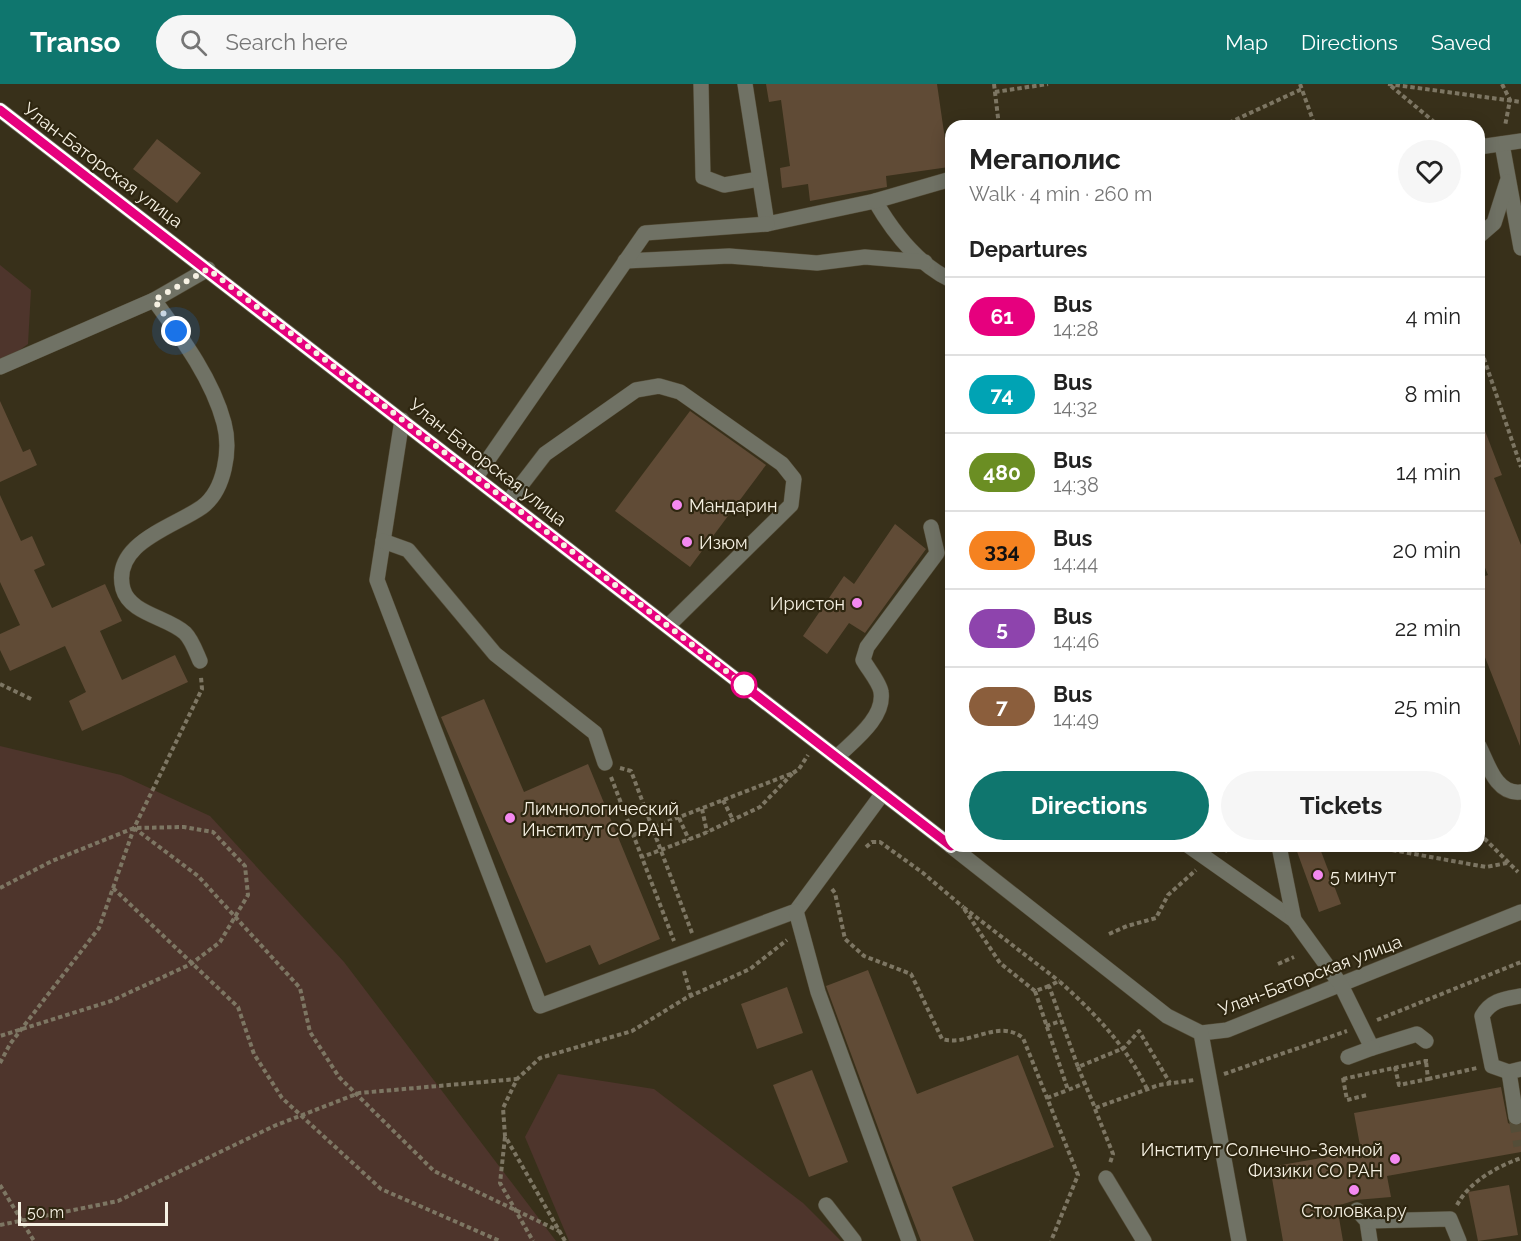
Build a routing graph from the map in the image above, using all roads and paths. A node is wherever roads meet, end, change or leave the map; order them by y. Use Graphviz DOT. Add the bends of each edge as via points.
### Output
graph roads {
  1 [pos="701,84"];
  2 [pos="745,84"];
  3 [pos="994,84"];
  4 [pos="1048,84"];
  5 [pos="1300,84"];
  6 [pos="1418,84"];
  7 [pos="1502,84"];
  8 [pos="1031,85"];
  9 [pos="1389,85"];
  10 [pos="1302,89"];
  11 [pos="1414,89"];
  12 [pos="995,93"];
  13 [pos="1510,100"];
  14 [pos="1521,102"];
  15 [pos="0,110"];
  16 [pos="998,120"];
  17 [pos="1235,120"];
  18 [pos="1313,120"];
  19 [pos="1432,120"];
  20 [pos="1521,141"];
  21 [pos="1502,144"];
  22 [pos="1485,146"];
  23 [pos="759,179"];
  24 [pos="1509,179"];
  25 [pos="945,181"];
  26 [pos="875,201"];
  27 [pos="767,224"];
  28 [pos="1485,231"];
  29 [pos="1521,248"];
  30 [pos="625,261"];
  31 [pos="924,262"];
  32 [pos="208,269"];
  33 [pos="945,276"];
  34 [pos="154,300"];
  35 [pos="1485,362"];
  36 [pos="0,367"];
  37 [pos="402,420"];
  38 [pos="1521,467"];
  39 [pos="476,477"];
  40 [pos="508,502"];
  41 [pos="931,527"];
  42 [pos="383,542"];
  43 [pos="668,626"];
  44 [pos="200,661"];
  45 [pos="0,684"];
  46 [pos="33,700"];
  47 [pos="810,752"];
  48 [pos="837,757"];
  49 [pos="1485,758"];
  50 [pos="605,763"];
  51 [pos="793,773"];
  52 [pos="1521,792"];
  53 [pos="883,793"];
  54 [pos="723,800"];
  55 [pos="702,809"];
  56 [pos="680,818"];
  57 [pos="733,820"];
  58 [pos="134,828"];
  59 [pos="653,828"];
  60 [pos="707,832"];
  61 [pos="633,835"];
  62 [pos="1485,839"];
  63 [pos="689,840"];
  64 [pos="945,841"];
  65 [pos="661,851"];
  66 [pos="959,852"];
  67 [pos="1198,852"];
  68 [pos="1280,852"];
  69 [pos="1404,852"];
  70 [pos="860,855"];
  71 [pos="642,857"];
  72 [pos="1507,863"];
  73 [pos="1518,872"];
  74 [pos="837,879"];
  75 [pos="0,888"];
  76 [pos="113,888"];
  77 [pos="1168,895"];
  78 [pos="963,907"];
  79 [pos="796,911"];
  80 [pos="1521,912"];
  81 [pos="236,916"];
  82 [pos="1294,920"];
  83 [pos="1109,934"];
  84 [pos="698,948"];
  85 [pos="679,954"];
  86 [pos="1294,957"];
  87 [pos="191,964"];
  88 [pos="1278,964"];
  89 [pos="1059,981"];
  90 [pos="1341,985"];
  91 [pos="1049,986"];
  92 [pos="1035,991"];
  93 [pos="691,996"];
  94 [pos="1521,996"];
  95 [pos="1061,1020"];
  96 [pos="1046,1026"];
  97 [pos="23,1028"];
  98 [pos="1201,1033"];
  99 [pos="0,1036"];
  100 [pos="1426,1041"];
  101 [pos="1124,1048"];
  102 [pos="1372,1048"];
  103 [pos="1348,1057"];
  104 [pos="1426,1060"];
  105 [pos="0,1063"];
  106 [pos="1078,1067"];
  107 [pos="1395,1067"];
  108 [pos="1482,1067"];
  109 [pos="1515,1070"];
  110 [pos="517,1079"];
  111 [pos="1343,1079"];
  112 [pos="1428,1079"];
  113 [pos="1197,1080"];
  114 [pos="1084,1083"];
  115 [pos="1170,1083"];
  116 [pos="1147,1089"];
  117 [pos="1068,1090"];
  118 [pos="356,1094"];
  119 [pos="1367,1095"];
  120 [pos="1047,1098"];
  121 [pos="1095,1108"];
  122 [pos="301,1115"];
  123 [pos="1516,1117"];
  124 [pos="505,1136"];
  125 [pos="1521,1158"];
  126 [pos="1106,1178"];
  127 [pos="0,1185"];
  128 [pos="826,1205"];
  129 [pos="514,1208"];
  130 [pos="1450,1219"];
  131 [pos="22,1220"];
  132 [pos="0,1225"];
  133 [pos="559,1231"];
  134 [pos="34,1241"];
  135 [pos="500,1241"];
  136 [pos="533,1241"];
  137 [pos="566,1241"];
  138 [pos="854,1241"];
  139 [pos="909,1241"];
  140 [pos="1051,1241"];
  141 [pos="1144,1241"];
  142 [pos="1239,1241"];
  143 [pos="1370,1241"];
  144 [pos="1459,1241"];
  1 -- 23 [label="street" via="703,177 724,185"];
  2 -- 23 [label="street"];
  3 -- 12 [label="path"];
  4 -- 8 [label="path"];
  5 -- 10 [label="path"];
  6 -- 11 [label="path"];
  7 -- 13 [label="path"];
  8 -- 12 [label="path"];
  9 -- 11 [label="path"];
  9 -- 19 [label="path"];
  10 -- 17 [label="path"];
  10 -- 18 [label="path"];
  11 -- 13 [label="path"];
  12 -- 16 [label="path"];
  13 -- 14 [label="path"];
  13 -- 21 [label="path"];
  15 -- 32 [label="street, Улан-Баторская улица"];
  20 -- 21 [label="street"];
  21 -- 22 [label="street"];
  21 -- 24 [label="street"];
  23 -- 27 [label="street"];
  24 -- 28 [label="street" via="1494,223"];
  24 -- 29 [label="street"];
  25 -- 26 [label="street"];
  26 -- 27 [label="street"];
  26 -- 31 [label="street" via="893,232"];
  27 -- 30 [label="street" via="645,233"];
  30 -- 31 [label="street" via="729,256 817,263 865,257"];
  30 -- 39 [label="street"];
  31 -- 33 [label="street"];
  32 -- 34 [label="street"];
  32 -- 37 [label="street, Улан-Баторская улица"];
  34 -- 36 [label="street"];
  34 -- 44 [label="street" via="187,346 210,389 224,423 226,453 223,475 203,506 143,541 126,561 123,589 132,603 186,634"];
  35 -- 38 [label="path"];
  37 -- 39 [label="street, Улан-Баторская улица"];
  37 -- 42 [label="street"];
  39 -- 40 [label="street, Улан-Баторская улица"];
  40 -- 43 [label="street, Улан-Баторская улица"];
  40 -- 43 [label="street" via="545,454 636,390 659,386 680,392 782,464 794,479 791,505"];
  41 -- 48 [label="street" via="937,553 867,647 863,660 882,692 879,707 871,723"];
  42 -- 50 [label="street" via="408,550 495,654 595,733"];
  42 -- 85 [label="street" via="377,580 540,1006"];
  43 -- 48 [label="street, Улан-Баторская улица"];
  44 -- 58 [label="path" via="201,689"];
  45 -- 46 [label="path"];
  47 -- 51 [label="path"];
  48 -- 53 [label="street, Улан-Баторская улица"];
  49 -- 52 [label="street" via="1498,785"];
  50 -- 59 [label="path" via="631,771"];
  50 -- 61 [label="path"];
  51 -- 54 [label="path"];
  51 -- 57 [label="path" via="760,807"];
  53 -- 64 [label="street, Улан-Баторская улица"];
  53 -- 79 [label="street"];
  54 -- 55 [label="path"];
  54 -- 57 [label="path"];
  55 -- 56 [label="path"];
  55 -- 60 [label="path"];
  56 -- 59 [label="path"];
  56 -- 63 [label="path"];
  57 -- 60 [label="path"];
  58 -- 75 [label="path" via="52,861"];
  58 -- 76 [label="path"];
  58 -- 81 [label="path" via="198,876"];
  58 -- 81 [label="path" via="184,827 213,832 245,866 248,895"];
  59 -- 61 [label="path"];
  59 -- 65 [label="path"];
  60 -- 63 [label="path"];
  61 -- 71 [label="path"];
  62 -- 72 [label="path"];
  63 -- 65 [label="path"];
  65 -- 71 [label="path"];
  65 -- 84 [label="path"];
  66 -- 98 [label="street, Улан-Баторская улица" via="1167,1016"];
  67 -- 82 [label="street"];
  68 -- 82 [label="street"];
  69 -- 72 [label="path" via="1486,867"];
  70 -- 78 [label="path" via="872,842 880,842"];
  71 -- 85 [label="path"];
  72 -- 73 [label="path"];
  74 -- 120 [label="path" via="829,887 835,893 845,939 864,956 911,974 942,1039 953,1042 999,1030 1023,1038"];
  76 -- 87 [label="path"];
  76 -- 97 [label="path" via="99,928"];
  77 -- 83 [label="path" via="1156,918"];
  78 -- 89 [label="path"];
  78 -- 92 [label="path" via="1000,963"];
  79 -- 84 [label="street"];
  79 -- 93 [label="path" via="787,941 750,969"];
  79 -- 139 [label="street" via="818,992"];
  80 -- 90 [label="street, Улан-Баторская улица"];
  81 -- 87 [label="path" via="220,942"];
  81 -- 118 [label="path" via="300,988 310,1032 339,1077"];
  82 -- 90 [label="street"];
  84 -- 85 [label="street"];
  85 -- 93 [label="path"];
  86 -- 88 [label="path"];
  87 -- 97 [label="path" via="111,1001"];
  87 -- 122 [label="path" via="238,1007 254,1054 282,1098"];
  89 -- 91 [label="path"];
  89 -- 101 [label="path"];
  90 -- 98 [label="street, Улан-Баторская улица" via="1227,1030"];
  90 -- 102 [label="street"];
  91 -- 92 [label="path"];
  91 -- 95 [label="path"];
  92 -- 96 [label="path"];
  93 -- 110 [label="path" via="632,1031 540,1058"];
  94 -- 109 [label="street" via="1487,1006 1482,1016 1492,1066"];
  95 -- 96 [label="path"];
  95 -- 106 [label="path"];
  96 -- 117 [label="path"];
  97 -- 99 [label="path"];
  97 -- 105 [label="path"];
  98 -- 142 [label="street"];
  100 -- 102 [label="street" via="1417,1034"];
  100 -- 104 [label="path"];
  101 -- 106 [label="path"];
  101 -- 115 [label="path" via="1139,1030"];
  101 -- 116 [label="path"];
  102 -- 103 [label="street"];
  103 -- 111 [label="path"];
  104 -- 107 [label="path"];
  104 -- 112 [label="path"];
  106 -- 114 [label="path"];
  107 -- 111 [label="path"];
  107 -- 112 [label="path" via="1399,1085"];
  108 -- 112 [label="path"];
  109 -- 123 [label="street"];
  110 -- 118 [label="path"];
  110 -- 124 [label="path" via="503,1108"];
  111 -- 119 [label="path" via="1347,1100"];
  113 -- 115 [label="path"];
  114 -- 117 [label="path"];
  114 -- 121 [label="path"];
  115 -- 116 [label="path"];
  116 -- 121 [label="path"];
  117 -- 120 [label="path"];
  118 -- 122 [label="path"];
  118 -- 129 [label="path" via="434,1171"];
  120 -- 140 [label="path" via="1078,1175"];
  121 -- 126 [label="path" via="1113,1154"];
  122 -- 131 [label="path" via="118,1201"];
  122 -- 135 [label="path" via="381,1189"];
  124 -- 129 [label="path" via="500,1183"];
  124 -- 133 [label="path"];
  125 -- 130 [label="path" via="1465,1190"];
  126 -- 141 [label="street"];
  127 -- 131 [label="path"];
  128 -- 138 [label="street"];
  129 -- 133 [label="path"];
  129 -- 136 [label="path"];
  130 -- 143 [label="street" via="1362,1216"];
  130 -- 144 [label="street"];
  131 -- 132 [label="path"];
  131 -- 134 [label="path"];
  133 -- 137 [label="path"];
}
